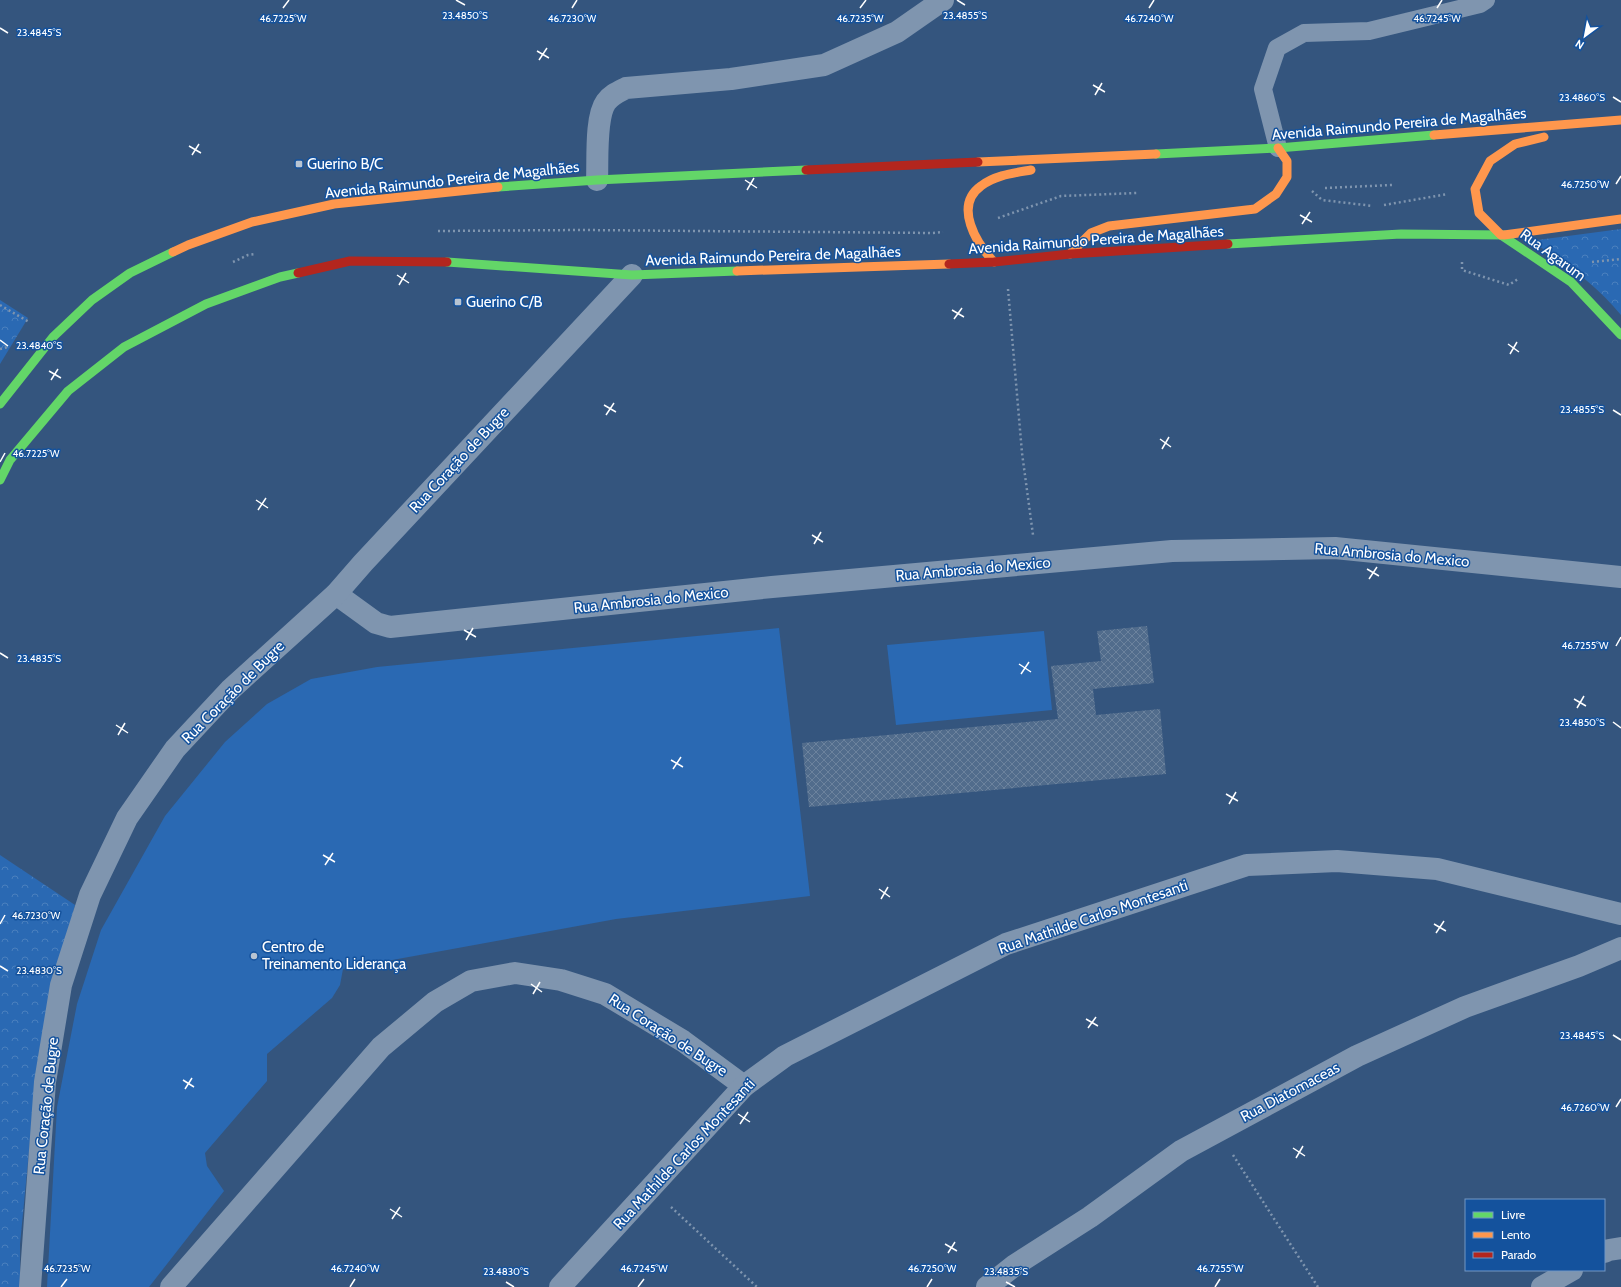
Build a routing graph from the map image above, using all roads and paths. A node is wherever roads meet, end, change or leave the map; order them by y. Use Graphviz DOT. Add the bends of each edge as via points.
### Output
graph roads {
  1 [pos="943,0"];
  2 [pos="1486,0"];
  3 [pos="1621,120"];
  4 [pos="1607,121"];
  5 [pos="1278,148"];
  6 [pos="1105,156"];
  7 [pos="597,180"];
  8 [pos="1392,186"];
  9 [pos="1325,188"];
  10 [pos="1311,190"];
  11 [pos="1450,193"];
  12 [pos="1621,218"];
  13 [pos="1501,235"];
  14 [pos="1070,254"];
  15 [pos="1006,261"];
  16 [pos="994,262"];
  17 [pos="1462,270"];
  18 [pos="632,275"];
  19 [pos="1509,284"];
  20 [pos="0,305"];
  21 [pos="1621,335"];
  22 [pos="53,337"];
  23 [pos="0,404"];
  24 [pos="0,480"];
  25 [pos="1036,563"];
  26 [pos="1621,577"];
  27 [pos="336,594"];
  28 [pos="1621,914"];
  29 [pos="1621,948"];
  30 [pos="744,1086"];
  31 [pos="1250,1182"];
  32 [pos="651,1187"];
  33 [pos="1621,1248"];
  34 [pos="1605,1252"];
  35 [pos="1570,1271"];
  36 [pos="30,1287"];
  37 [pos="171,1287"];
  38 [pos="560,1287"];
  39 [pos="757,1287"];
  40 [pos="987,1287"];
  41 [pos="1318,1287"];
  42 [pos="1542,1287"];
  1 -- 7 [label="street" via="897,32 824,65 731,79 626,88 614,94 605,102 600,115"];
  2 -- 5 [label="lane" via="1480,4 1369,31 1304,33 1277,48 1263,89"];
  3 -- 4 [label="main road, Avenida Raimundo Pereira de Magalhães"];
  4 -- 5 [label="main road, Avenida Raimundo Pereira de Magalhães"];
  4 -- 13 [label="main road, Rua Agarum" via="1515,144 1490,161 1475,189 1479,214"];
  5 -- 6 [label="main road, Avenida Raimundo Pereira de Magalhães"];
  5 -- 14 [label="main road" via="1287,160 1287,177 1276,194 1255,209 1109,226 1091,233"];
  6 -- 7 [label="main road, Avenida Raimundo Pereira de Magalhães"];
  6 -- 16 [label="main road" via="1007,174 976,190 970,203 970,226 975,240"];
  7 -- 22 [label="main road, Avenida Raimundo Pereira de Magalhães" via="481,188 334,204 252,222 188,245 130,273 92,300"];
  8 -- 9 [label="path"];
  10 -- 11 [label="path" via="1322,200 1377,206"];
  12 -- 13 [label="main road, Avenida Raimundo Pereira de Magalhães"];
  13 -- 14 [label="main road, Avenida Raimundo Pereira de Magalhães" via="1401,234"];
  13 -- 21 [label="main road, Rua Agarum" via="1571,282"];
  14 -- 15 [label="main road, Avenida Raimundo Pereira de Magalhães"];
  15 -- 16 [label="main road, Avenida Raimundo Pereira de Magalhães"];
  15 -- 25 [label="path" via="1022,453"];
  16 -- 18 [label="main road, Avenida Raimundo Pereira de Magalhães"];
  17 -- 19 [label="path"];
  18 -- 24 [label="main road, Avenida Raimundo Pereira de Magalhães" via="431,261 350,261 280,277 206,304 124,347 68,391 10,460"];
  18 -- 27 [label="street, Rua Coração de Bugre"];
  20 -- 22 [label="path"];
  22 -- 23 [label="main road, Avenida Raimundo Pereira de Magalhães"];
  25 -- 26 [label="street, Rua Ambrosia do Mexico" via="1172,550 1335,548"];
  25 -- 27 [label="street, Rua Ambrosia do Mexico" via="772,587 390,627 376,624"];
  27 -- 36 [label="street, Rua Coração de Bugre" via="230,690 175,749 127,818 90,895 61,985 45,1082"];
  28 -- 30 [label="street, Rua Mathilde Carlos Montesanti" via="1437,869 1337,861 1247,865 1006,944 785,1056"];
  29 -- 40 [label="street, Rua Diatomaceas" via="1465,1007 1357,1056 1181,1151"];
  30 -- 32 [label="street, Rua Mathilde Carlos Montesanti"];
  30 -- 37 [label="street, Rua Coração de Bugre" via="683,1041 604,994 561,980 515,973 471,981 435,1002 381,1047"];
  31 -- 41 [label="path"];
  32 -- 38 [label="street, Rua Mathilde Carlos Montesanti"];
  32 -- 39 [label="path"];
  33 -- 34 [label="street"];
  35 -- 42 [label="street"];
}
